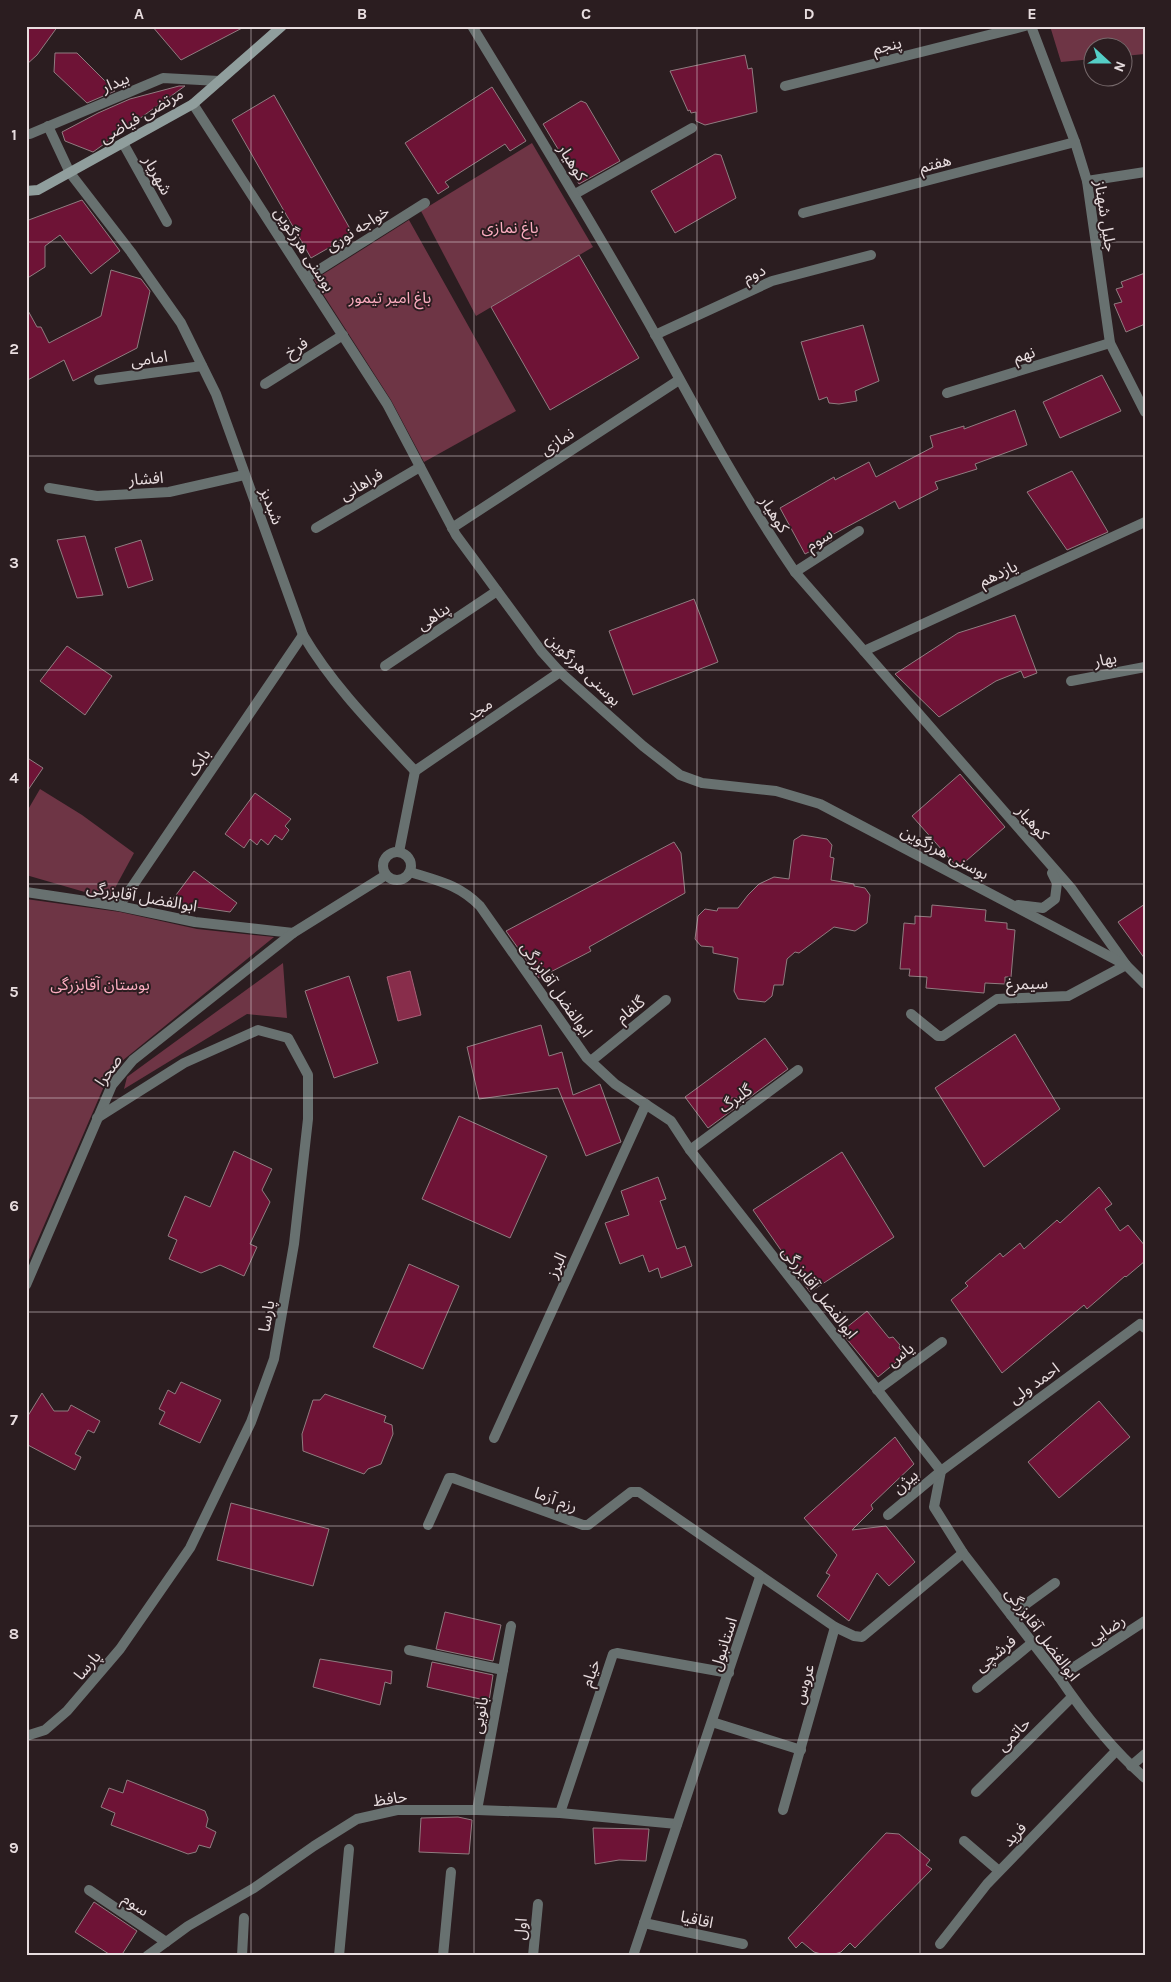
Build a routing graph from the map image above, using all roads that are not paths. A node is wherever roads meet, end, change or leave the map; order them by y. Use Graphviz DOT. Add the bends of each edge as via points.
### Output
graph roads {
  1 [pos="282,26"];
  2 [pos="472,26"];
  3 [pos="1025,26"];
  4 [pos="1032,26"];
  5 [pos="219,81"];
  6 [pos="785,86"];
  7 [pos="193,104"];
  8 [pos="48,126"];
  9 [pos="692,128"];
  10 [pos="26,134"];
  11 [pos="1075,142"];
  12 [pos="123,143"];
  13 [pos="1145,172"];
  14 [pos="70,173"];
  15 [pos="1086,181"];
  16 [pos="26,192"];
  17 [pos="575,194"];
  18 [pos="425,203"];
  19 [pos="803,213"];
  20 [pos="167,222"];
  21 [pos="871,255"];
  22 [pos="306,278"];
  23 [pos="343,334"];
  24 [pos="655,335"];
  25 [pos="1110,344"];
  26 [pos="202,366"];
  27 [pos="99,380"];
  28 [pos="679,380"];
  29 [pos="265,384"];
  30 [pos="947,394"];
  31 [pos="1145,412"];
  32 [pos="420,467"];
  33 [pos="244,475"];
  34 [pos="49,488"];
  35 [pos="1145,522"];
  36 [pos="316,528"];
  37 [pos="452,528"];
  38 [pos="859,532"];
  39 [pos="795,572"];
  40 [pos="497,591"];
  41 [pos="303,635"];
  42 [pos="864,650"];
  43 [pos="385,666"];
  44 [pos="1145,667"];
  45 [pos="560,672"];
  46 [pos="1071,680"];
  47 [pos="415,771"];
  48 [pos="399,852"];
  49 [pos="1046,860"];
  50 [pos="410,872"];
  51 [pos="386,875"];
  52 [pos="26,892"];
  53 [pos="1010,903"];
  54 [pos="119,906"];
  55 [pos="293,933"];
  56 [pos="1126,965"];
  57 [pos="1145,984"];
  58 [pos="666,1000"];
  59 [pos="911,1014"];
  60 [pos="591,1061"];
  61 [pos="798,1070"];
  62 [pos="646,1104"];
  63 [pos="98,1118"];
  64 [pos="690,1150"];
  65 [pos="26,1285"];
  66 [pos="1145,1328"];
  67 [pos="942,1342"];
  68 [pos="877,1390"];
  69 [pos="494,1438"];
  70 [pos="941,1471"];
  71 [pos="888,1515"];
  72 [pos="428,1525"];
  73 [pos="963,1553"];
  74 [pos="760,1577"];
  75 [pos="1055,1582"];
  76 [pos="1012,1615"];
  77 [pos="1145,1622"];
  78 [pos="511,1626"];
  79 [pos="835,1627"];
  80 [pos="1033,1642"];
  81 [pos="409,1650"];
  82 [pos="503,1670"];
  83 [pos="729,1673"];
  84 [pos="1059,1677"];
  85 [pos="976,1688"];
  86 [pos="1072,1697"];
  87 [pos="712,1722"];
  88 [pos="26,1736"];
  89 [pos="801,1750"];
  90 [pos="1116,1751"];
  91 [pos="1145,1754"];
  92 [pos="1131,1766"];
  93 [pos="1145,1778"];
  94 [pos="976,1792"];
  95 [pos="477,1810"];
  96 [pos="784,1810"];
  97 [pos="560,1813"];
  98 [pos="677,1824"];
  99 [pos="964,1841"];
  100 [pos="349,1849"];
  101 [pos="999,1871"];
  102 [pos="451,1872"];
  103 [pos="89,1890"];
  104 [pos="538,1904"];
  105 [pos="244,1918"];
  106 [pos="644,1923"];
  107 [pos="166,1942"];
  108 [pos="743,1944"];
  109 [pos="940,1944"];
  110 [pos="147,1956"];
  111 [pos="242,1956"];
  112 [pos="339,1956"];
  113 [pos="443,1956"];
  114 [pos="533,1956"];
  115 [pos="633,1956"];
  1 -- 5 [label="main road, مرتضی فیاضی"];
  2 -- 17 [label="street, کوهیار"];
  3 -- 6 [label="street, پنجم"];
  4 -- 11 [label="street, جلیل شهناز"];
  5 -- 7 [label="main road, مرتضی فیاضی"];
  5 -- 8 [label="street, بیدار" via="163,78"];
  7 -- 12 [label="main road, مرتضی فیاضی"];
  7 -- 22 [label="street, بوسنی هرزگوین"];
  8 -- 10 [label="street, بیدار"];
  8 -- 14 [label="street, شبدیز"];
  9 -- 17 [label="street"];
  11 -- 15 [label="street, جلیل شهناز"];
  11 -- 19 [label="street, هفتم"];
  12 -- 14 [label="main road, مرتضی فیاضی"];
  12 -- 20 [label="street, شهریار"];
  13 -- 15 [label="street"];
  14 -- 16 [label="main road, مرتضی فیاضی" via="38,190"];
  14 -- 26 [label="street, شبدیز" via="181,323"];
  15 -- 25 [label="street, جلیل شهناز"];
  17 -- 24 [label="street, کوهیار"];
  18 -- 22 [label="street, خواجه نوری"];
  21 -- 24 [label="street, دوم" via="772,281"];
  22 -- 23 [label="street, بوسنی هرزگوین"];
  23 -- 29 [label="street, فرخ"];
  23 -- 32 [label="street, بوسنی هرزگوین" via="387,404"];
  24 -- 28 [label="street, کوهیار"];
  25 -- 30 [label="street, نهم"];
  25 -- 31 [label="street, جلیل شهناز"];
  26 -- 27 [label="street, امامی"];
  26 -- 33 [label="street, شبدیز" via="216,394"];
  28 -- 37 [label="street, نمازی"];
  28 -- 39 [label="street, کوهیار" via="764,526"];
  32 -- 36 [label="street, فراهانی"];
  32 -- 37 [label="street, بوسنی هرزگوین"];
  33 -- 34 [label="street, افشار" via="160,493 97,496"];
  33 -- 41 [label="street, شبدیز"];
  35 -- 42 [label="street, یازدهم"];
  37 -- 40 [label="street, بوسنی هرزگوین"];
  38 -- 39 [label="street, سوم"];
  39 -- 42 [label="street, کوهیار"];
  40 -- 43 [label="street, پناهی"];
  40 -- 45 [label="street, بوسنی هرزگوین"];
  41 -- 47 [label="street, شبدیز" via="319,662 360,712"];
  41 -- 54 [label="street, بابک"];
  42 -- 49 [label="street, کوهیار"];
  44 -- 46 [label="street, بهار"];
  45 -- 47 [label="street, مجد"];
  45 -- 53 [label="street, بوسنی هرزگوین" via="643,746 680,774 702,783 776,791 820,804"];
  47 -- 48 [label="street"];
  48 -- 50 [label="street" via="411,862"];
  48 -- 51 [label="street" via="385,859"];
  49 -- 53 [label="street" via="1058,883 1055,899 1043,908"];
  49 -- 56 [label="street, کوهیار" via="1071,888"];
  50 -- 51 [label="street" via="396,880"];
  50 -- 60 [label="street, ابوالفضل آقابزرگی" via="458,888 480,906"];
  51 -- 55 [label="street"];
  52 -- 54 [label="street, ابوالفضل آقابزرگی"];
  53 -- 56 [label="street, بوسنی هرزگوین"];
  54 -- 55 [label="street, ابوالفضل آقابزرگی" via="195,922"];
  55 -- 63 [label="street, صحرا" via="133,1060 112,1085"];
  56 -- 57 [label="street"];
  56 -- 59 [label="street, سیمرغ" via="1068,996 997,999 943,1036 938,1036"];
  58 -- 60 [label="street, گلفام"];
  60 -- 62 [label="street, ابوالفضل آقابزرگی" via="615,1084"];
  61 -- 64 [label="street, گلبرگ"];
  62 -- 64 [label="street, ابوالفضل آقابزرگی" via="671,1121"];
  62 -- 69 [label="street, البرز"];
  63 -- 65 [label="street, صحرا"];
  63 -- 88 [label="street, پارسا" via="184,1063 258,1030 288,1038 308,1075 308,1119 294,1244 274,1359 251,1422 190,1548 120,1649 67,1711 45,1730"];
  64 -- 68 [label="street, ابوالفضل آقابزرگی"];
  66 -- 70 [label="street, احمد ولی" via="1140,1324"];
  67 -- 68 [label="street, یاس"];
  68 -- 70 [label="street, ابوالفضل آقابزرگی"];
  70 -- 71 [label="street, بیژن"];
  70 -- 73 [label="street, ابوالفضل آقابزرگی" via="934,1507"];
  72 -- 74 [label="street, رزم آزما" via="449,1478 584,1526 638,1492"];
  73 -- 76 [label="street, ابوالفضل آقابزرگی"];
  73 -- 79 [label="street" via="862,1636 854,1636"];
  74 -- 79 [label="street"];
  74 -- 83 [label="street, استانبول"];
  75 -- 76 [label="street"];
  76 -- 80 [label="street, ابوالفضل آقابزرگی"];
  77 -- 84 [label="street, رضایی"];
  78 -- 82 [label="street, بانویی"];
  79 -- 89 [label="street, عروس"];
  80 -- 84 [label="street, ابوالفضل آقابزرگی"];
  80 -- 85 [label="street, فرشچی"];
  81 -- 82 [label="street"];
  82 -- 95 [label="street, بانویی"];
  83 -- 87 [label="street, استانبول"];
  83 -- 97 [label="street, خیام" via="613,1654"];
  84 -- 86 [label="street, ابوالفضل آقابزرگی"];
  86 -- 90 [label="street, ابوالفضل آقابزرگی"];
  86 -- 94 [label="street, حاتمی"];
  87 -- 89 [label="street"];
  87 -- 98 [label="street, استانبول"];
  89 -- 96 [label="street, عروس"];
  90 -- 92 [label="street, ابوالفضل آقابزرگی"];
  90 -- 101 [label="street, فرید"];
  91 -- 92 [label="street"];
  92 -- 93 [label="street, ابوالفضل آقابزرگی"];
  95 -- 97 [label="street, حافظ"];
  95 -- 107 [label="street, حافظ" via="397,1810 357,1819"];
  97 -- 98 [label="street, حافظ"];
  98 -- 106 [label="street, استانبول"];
  99 -- 101 [label="street"];
  100 -- 112 [label="street"];
  101 -- 109 [label="street, فرید"];
  102 -- 113 [label="street"];
  103 -- 107 [label="street, سوم"];
  104 -- 114 [label="street, اول"];
  105 -- 111 [label="street"];
  106 -- 108 [label="street, اقاقیا"];
  106 -- 115 [label="street, استانبول"];
  107 -- 110 [label="street, حافظ"];
}
